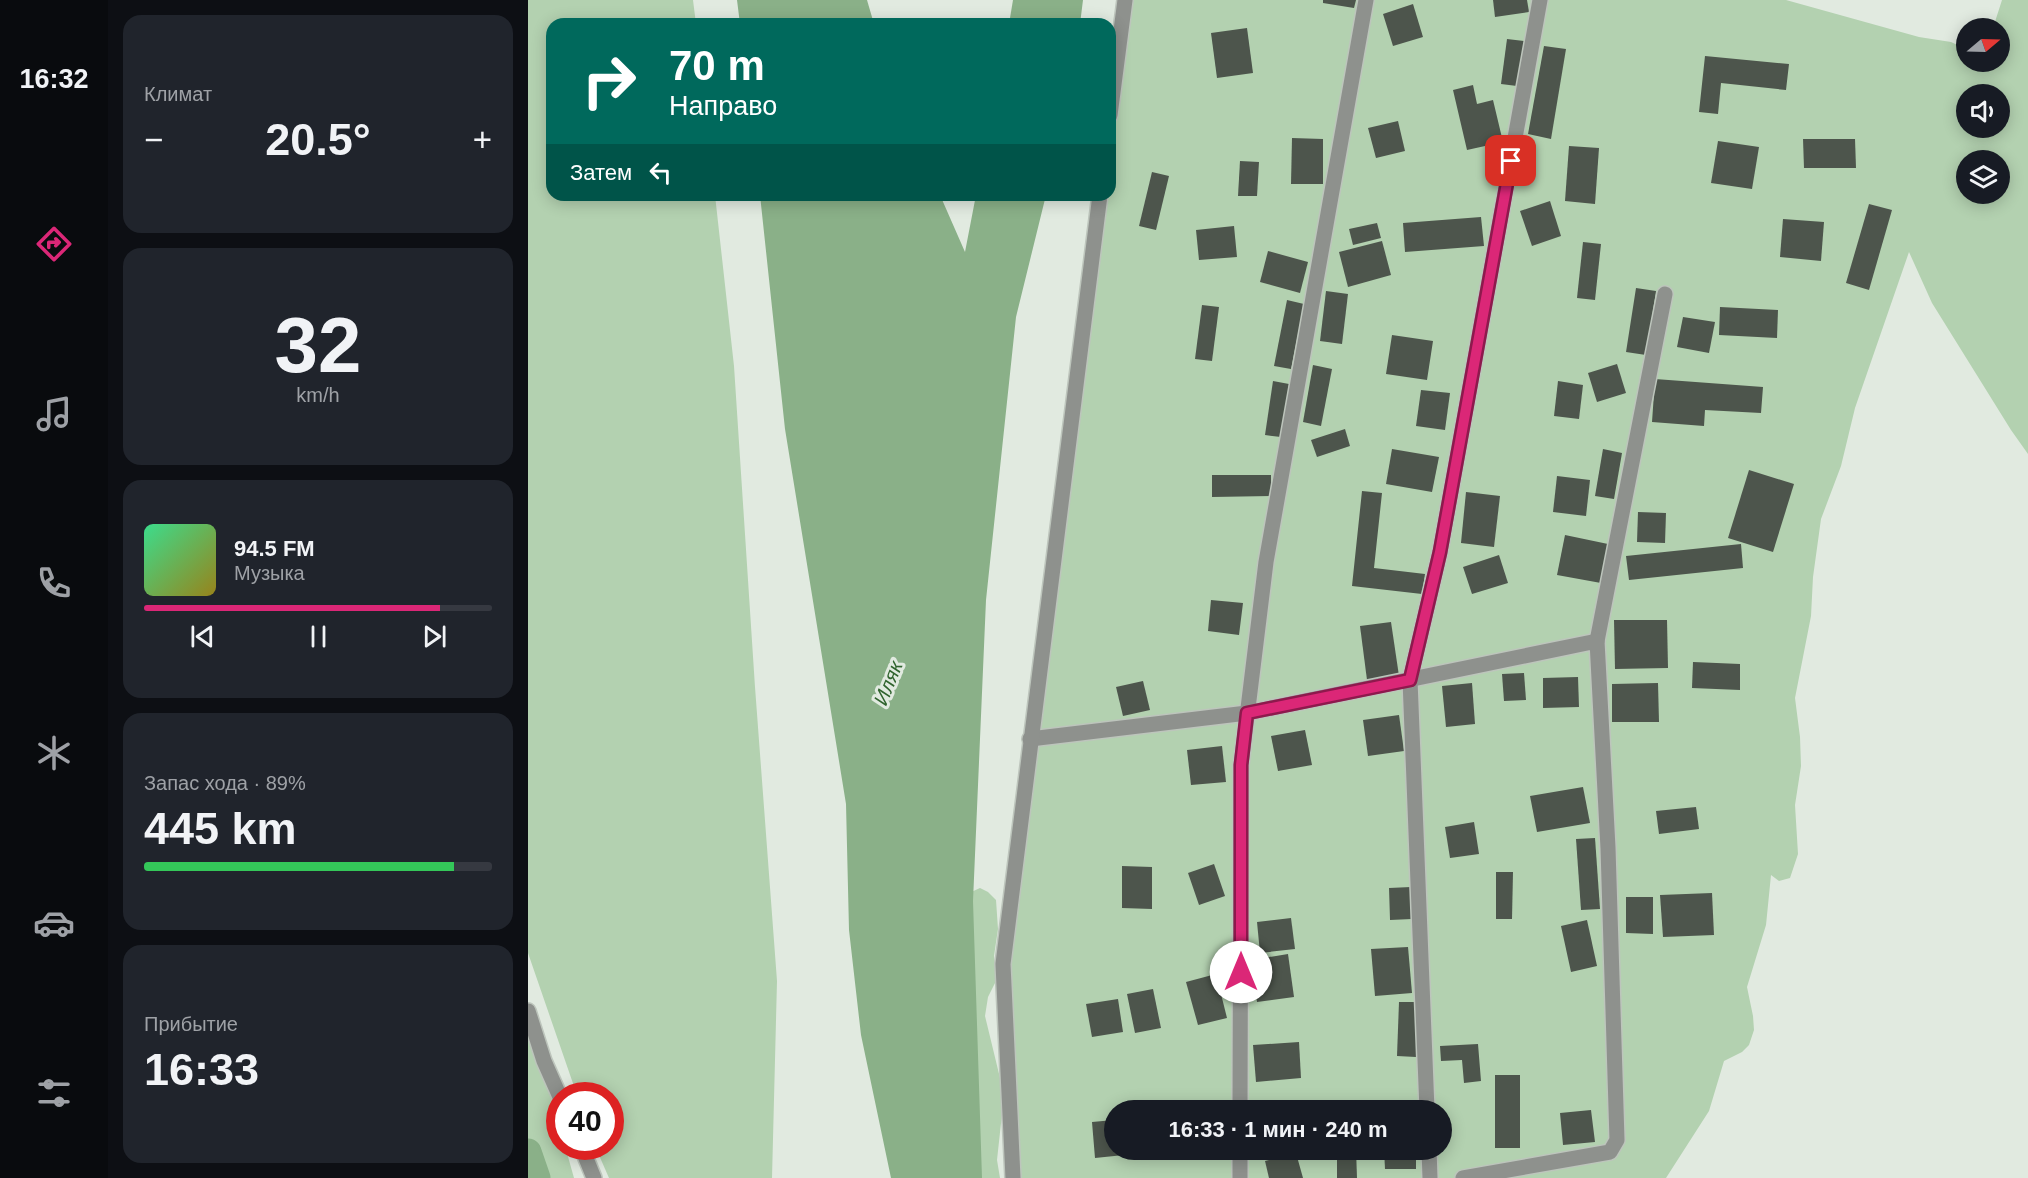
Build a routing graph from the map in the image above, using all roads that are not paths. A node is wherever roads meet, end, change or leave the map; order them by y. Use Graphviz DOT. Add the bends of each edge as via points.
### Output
graph roads {
  1 [pos="1125,0"];
  2 [pos="1366,0"];
  3 [pos="1540,0"];
  4 [pos="1116,69"];
  5 [pos="1099,201"];
  6 [pos="1665,294"];
  7 [pos="1597,641"];
  8 [pos="1410,680"];
  9 [pos="1247,713"];
  10 [pos="1030,739"];
  11 [pos="528,1011"];
  12 [pos="553,1082"];
  13 [pos="1240,1100"];
  14 [pos="1427,1100"];
  15 [pos="586,1160"];
  16 [pos="1240,1160"];
  17 [pos="1429,1160"];
  18 [pos="594,1178"];
  19 [pos="1012,1178"];
  20 [pos="1240,1178"];
  21 [pos="1430,1178"];
  22 [pos="1463,1178"];
  1 -- 4 [label="street"];
  2 -- 9 [label="street" via="1266,562"];
  3 -- 8 [label="street" via="1440,552"];
  5 -- 10 [label="street"];
  6 -- 7 [label="street"];
  7 -- 8 [label="street"];
  7 -- 22 [label="street" via="1617,1140 1610,1152"];
  8 -- 9 [label="street"];
  8 -- 14 [label="street"];
  9 -- 10 [label="street"];
  9 -- 13 [label="street" via="1241,765"];
  10 -- 19 [label="street" via="1003,964"];
  11 -- 12 [label="street"];
  15 -- 18 [label="street"];
  16 -- 20 [label="street"];
  17 -- 21 [label="street"];
}
